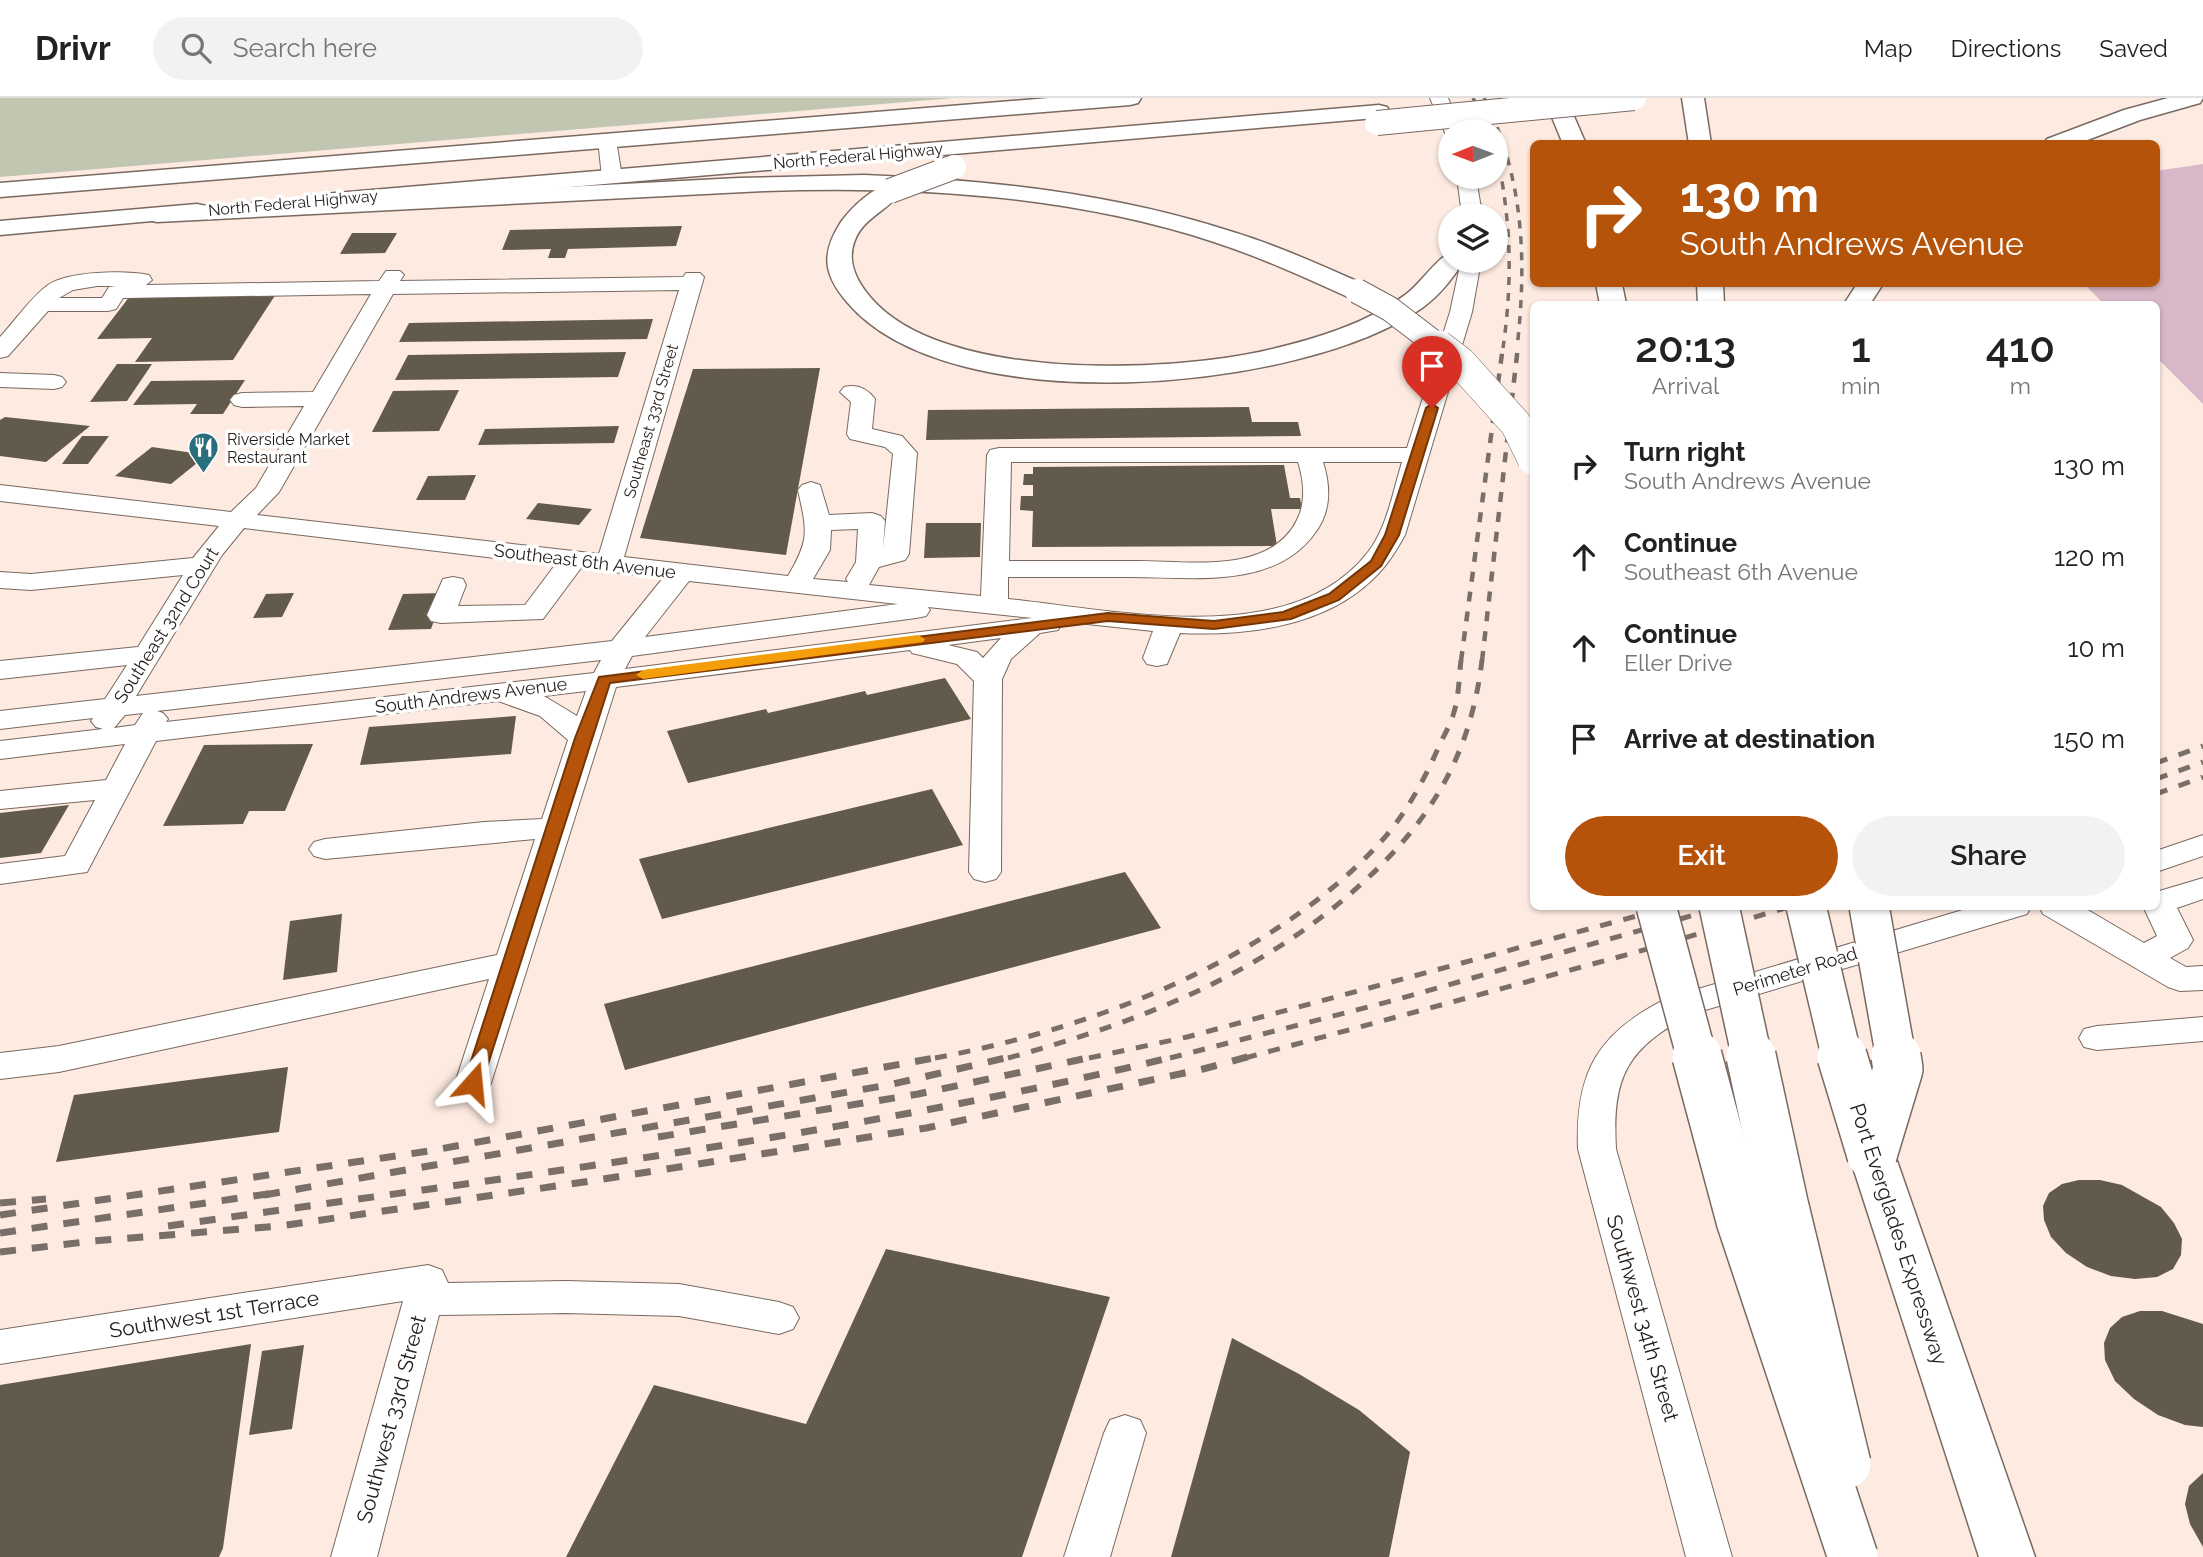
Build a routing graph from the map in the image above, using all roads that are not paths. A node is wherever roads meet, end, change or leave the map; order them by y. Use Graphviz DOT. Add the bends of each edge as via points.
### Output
graph roads {
  1 [pos="1130,98"];
  2 [pos="1439,98"];
  3 [pos="1558,98"];
  4 [pos="1575,98"];
  5 [pos="1634,98"];
  6 [pos="1692,98"];
  7 [pos="1713,98"];
  8 [pos="2192,98"];
  9 [pos="1378,118"];
  10 [pos="1448,119"];
  11 [pos="607,140"];
  12 [pos="1574,140"];
  13 [pos="1581,140"];
  14 [pos="1699,140"];
  15 [pos="1708,140"];
  16 [pos="2066,140"];
  17 [pos="612,177"];
  18 [pos="0,190"];
  19 [pos="157,215"];
  20 [pos="0,228"];
  21 [pos="1442,273"];
  22 [pos="1470,273"];
  23 [pos="392,277"];
  24 [pos="0,351"];
  25 [pos="0,380"];
  26 [pos="54,382"];
  27 [pos="852,391"];
  28 [pos="320,399"];
  29 [pos="242,400"];
  30 [pos="1530,453"];
  31 [pos="1418,455"];
  32 [pos="1308,456"];
  33 [pos="811,490"];
  34 [pos="0,494"];
  35 [pos="238,519"];
  36 [pos="818,523"];
  37 [pos="573,560"];
  38 [pos="869,562"];
  39 [pos="202,565"];
  40 [pos="609,565"];
  41 [pos="996,569"];
  42 [pos="681,573"];
  43 [pos="0,580"];
  44 [pos="453,585"];
  45 [pos="796,585"];
  46 [pos="852,591"];
  47 [pos="982,605"];
  48 [pos="1108,617"];
  49 [pos="1170,623"];
  50 [pos="1032,626"];
  51 [pos="882,644"];
  52 [pos="623,646"];
  53 [pos="147,654"];
  54 [pos="1157,658"];
  55 [pos="0,670"];
  56 [pos="988,679"];
  57 [pos="604,680"];
  58 [pos="470,695"];
  59 [pos="162,702"];
  60 [pos="115,708"];
  61 [pos="0,720"];
  62 [pos="145,734"];
  63 [pos="583,738"];
  64 [pos="95,739"];
  65 [pos="0,750"];
  66 [pos="117,788"];
  67 [pos="0,800"];
  68 [pos="555,828"];
  69 [pos="2203,845"];
  70 [pos="325,849"];
  71 [pos="2160,861"];
  72 [pos="985,872"];
  73 [pos="0,874"];
  74 [pos="2203,888"];
  75 [pos="2160,902"];
  76 [pos="2160,907"];
  77 [pos="1657,910"];
  78 [pos="1720,910"];
  79 [pos="1807,910"];
  80 [pos="1870,910"];
  81 [pos="2001,910"];
  82 [pos="2062,910"];
  83 [pos="2144,958"];
  84 [pos="511,963"];
  85 [pos="2203,978"];
  86 [pos="2203,1029"];
  87 [pos="2096,1038"];
  88 [pos="0,1066"];
  89 [pos="1602,1077"];
  90 [pos="473,1083"];
  91 [pos="1872,1155"];
  92 [pos="426,1290"];
  93 [pos="779,1318"];
  94 [pos="0,1347"];
  95 [pos="1125,1433"];
  96 [pos="354,1557"];
  97 [pos="1087,1557"];
  98 [pos="1709,1557"];
  99 [pos="1853,1557"];
  100 [pos="1868,1557"];
  101 [pos="2007,1557"];
  1 -- 11 [label="main road, North Federal Highway"];
  2 -- 10 [label="street"];
  3 -- 9 [label="main road, North Federal Highway"];
  3 -- 12 [label="main road"];
  4 -- 13 [label="main road"];
  5 -- 9 [label="main road, bridge"];
  6 -- 14 [label="main road"];
  7 -- 15 [label="main road"];
  8 -- 16 [label="main road"];
  9 -- 17 [label="main road, North Federal Highway"];
  9 -- 21 [label="main road, bridge" via="1031,153 954,167 890,191 858,214 840,241 839,271 871,312 917,341 952,354 1078,373 1207,369 1288,354 1334,341 1401,311"];
  11 -- 17 [label="street"];
  11 -- 18 [label="main road, North Federal Highway"];
  17 -- 19 [label="main road, North Federal Highway"];
  19 -- 20 [label="main road"];
  19 -- 30 [label="main road, bridge" via="795,183 942,186 1133,213 1252,245 1315,270 1390,309 1460,362 1516,424"];
  22 -- 31 [label="street, Southeast 6th Avenue"];
  23 -- 24 [label="street" via="117,292 108,304 49,297"];
  23 -- 28 [label="street, Southeast 32nd Court"];
  23 -- 40 [label="street, Southeast 33rd Street" via="692,280"];
  25 -- 26 [label="street"];
  27 -- 38 [label="street" via="863,399 859,433 893,441 905,453 896,554"];
  28 -- 29 [label="street"];
  28 -- 35 [label="street, Southeast 32nd Court" via="266,492"];
  31 -- 32 [label="street"];
  31 -- 49 [label="street, Southeast 6th Avenue" via="1385,551 1334,597 1262,621"];
  32 -- 41 [label="street" via="1317,476 1311,521 1293,544 1269,559 1203,569"];
  32 -- 41 [label="street" via="999,455"];
  33 -- 36 [label="street"];
  34 -- 35 [label="street, Southeast 6th Avenue"];
  35 -- 37 [label="street, Southeast 6th Avenue"];
  35 -- 39 [label="street, Southeast 32nd Court"];
  36 -- 38 [label="street" via="872,521"];
  36 -- 45 [label="street" via="817,550"];
  37 -- 40 [label="street, Southeast 6th Avenue"];
  37 -- 44 [label="street" via="533,612 441,615"];
  38 -- 46 [label="street"];
  39 -- 43 [label="street" via="31,582"];
  39 -- 53 [label="street, Southeast 32nd Court"];
  40 -- 42 [label="street, Southeast 6th Avenue"];
  41 -- 47 [label="street"];
  42 -- 45 [label="street, Southeast 6th Avenue"];
  42 -- 52 [label="street"];
  45 -- 46 [label="street, Southeast 6th Avenue"];
  46 -- 47 [label="street, Southeast 6th Avenue"];
  47 -- 48 [label="street, Southeast 6th Avenue"];
  47 -- 52 [label="street, South Andrews Avenue"];
  48 -- 49 [label="street, Southeast 6th Avenue"];
  48 -- 50 [label="street, South Andrews Avenue"];
  49 -- 54 [label="street"];
  50 -- 51 [label="street, South Andrews Avenue"];
  50 -- 56 [label="street" via="999,655"];
  51 -- 56 [label="street" via="953,653 976,664"];
  51 -- 57 [label="street, South Andrews Avenue"];
  52 -- 57 [label="street"];
  52 -- 59 [label="street, South Andrews Avenue"];
  53 -- 55 [label="street"];
  53 -- 60 [label="street, Southeast 32nd Court"];
  56 -- 72 [label="street"];
  57 -- 58 [label="street, South Andrews Avenue"];
  57 -- 63 [label="street"];
  58 -- 62 [label="street, South Andrews Avenue"];
  58 -- 63 [label="street" via="538,702"];
  59 -- 60 [label="street, South Andrews Avenue"];
  59 -- 62 [label="street"];
  60 -- 61 [label="street, South Andrews Avenue"];
  60 -- 64 [label="street, Southeast 32nd Court"];
  62 -- 64 [label="street, South Andrews Avenue"];
  62 -- 66 [label="street"];
  63 -- 68 [label="street"];
  64 -- 65 [label="street, South Andrews Avenue"];
  66 -- 67 [label="street"];
  66 -- 73 [label="street" via="76,865"];
  68 -- 70 [label="street"];
  68 -- 84 [label="street"];
  69 -- 71 [label="street"];
  74 -- 75 [label="street"];
  76 -- 83 [label="street" via="2176,940"];
  77 -- 99 [label="main road, bridge" via="1741,1220"];
  78 -- 100 [label="main road, bridge" via="1780,1189"];
  79 -- 91 [label="main road, Port Everglades Expressway, bridge" via="1846,1073"];
  80 -- 91 [label="main road, bridge" via="1898,1069"];
  81 -- 89 [label="street, Perimeter Road" via="1680,1006 1657,1016 1624,1041"];
  82 -- 83 [label="street"];
  83 -- 85 [label="street" via="2180,979"];
  84 -- 88 [label="street" via="59,1059"];
  84 -- 90 [label="street"];
  86 -- 87 [label="street"];
  89 -- 98 [label="street, Southwest 34th Street" via="1595,1098 1597,1149"];
  91 -- 101 [label="main road, Port Everglades Expressway"];
  92 -- 93 [label="street, Southwest 1st Terrace" via="679,1300"];
  92 -- 94 [label="street, Southwest 1st Terrace"];
  92 -- 96 [label="street, Southwest 33rd Street"];
  95 -- 97 [label="street"];
}
